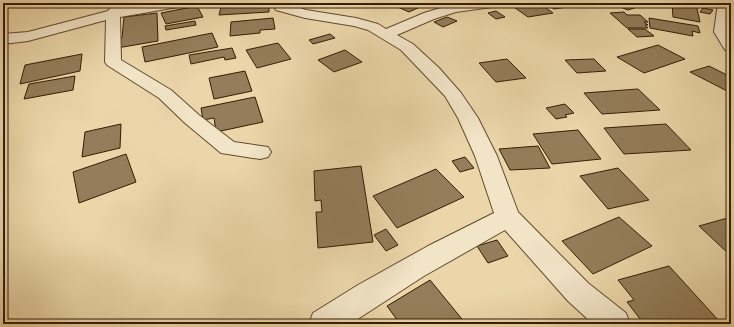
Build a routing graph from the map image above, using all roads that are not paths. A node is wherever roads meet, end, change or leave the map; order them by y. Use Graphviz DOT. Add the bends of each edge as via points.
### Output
graph roads {
  1 [pos="178,3"];
  2 [pos="279,3"];
  3 [pos="492,3"];
  4 [pos="725,3"];
  5 [pos="450,6"];
  6 [pos="117,8"];
  7 [pos="727,23"];
  8 [pos="386,34"];
  9 [pos="3,39"];
  10 [pos="731,47"];
  11 [pos="260,152"];
  12 [pos="508,217"];
  13 [pos="324,324"];
  14 [pos="615,324"];
  1 -- 6 [label="street"];
  2 -- 8 [label="street" via="281,7 304,14 356,22"];
  3 -- 5 [label="street"];
  4 -- 7 [label="street"];
  5 -- 8 [label="street"];
  6 -- 9 [label="street" via="28,36"];
  6 -- 11 [label="street" via="113,62 165,94 228,148"];
  7 -- 10 [label="street" via="721,32"];
  8 -- 12 [label="street" via="407,47 433,72 468,118 486,156"];
  12 -- 13 [label="street" via="431,257 366,295"];
  12 -- 14 [label="street" via="578,292"];
}
